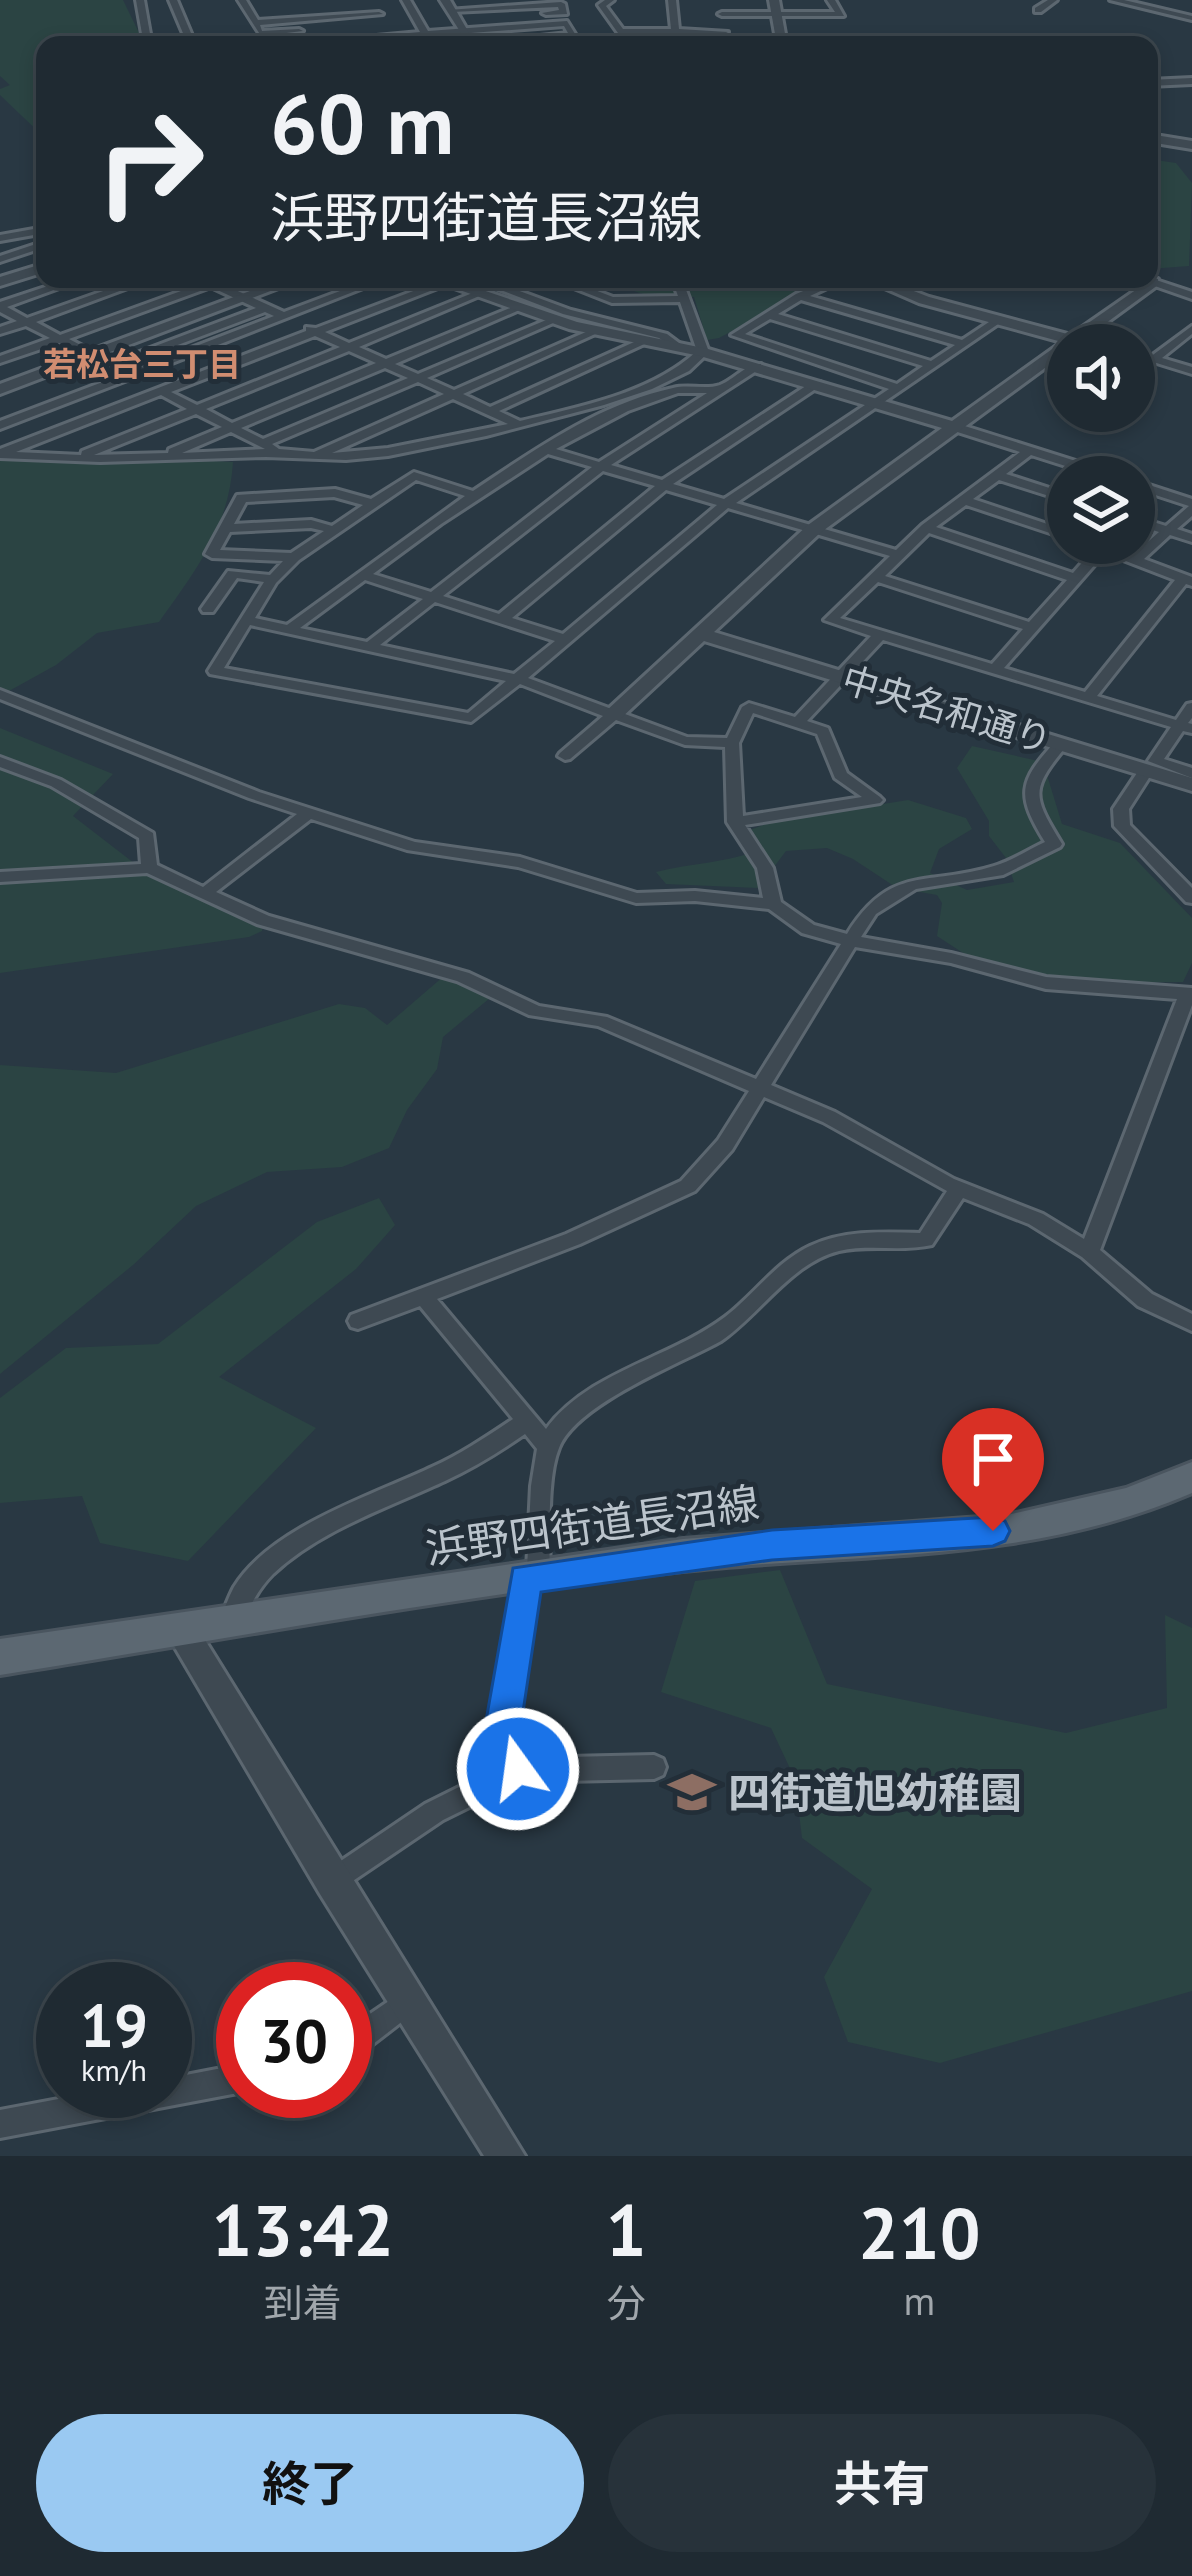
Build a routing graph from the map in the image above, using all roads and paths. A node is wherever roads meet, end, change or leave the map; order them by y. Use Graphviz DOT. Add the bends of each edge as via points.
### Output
graph roads {
  1 [pos="140,0"];
  2 [pos="173,0"];
  3 [pos="262,0"];
  4 [pos="406,0"];
  5 [pos="610,0"];
  6 [pos="672,0"];
  7 [pos="720,0"];
  8 [pos="831,0"];
  9 [pos="953,0"];
  10 [pos="999,0"];
  11 [pos="1053,0"];
  12 [pos="1114,0"];
  13 [pos="243,1"];
  14 [pos="775,7"];
  15 [pos="451,10"];
  16 [pos="1038,10"];
  17 [pos="249,12"];
  18 [pos="379,14"];
  19 [pos="722,14"];
  20 [pos="1192,18"];
  21 [pos="255,23"];
  22 [pos="385,24"];
  23 [pos="507,27"];
  24 [pos="465,31"];
  25 [pos="675,31"];
  26 [pos="724,32"];
  27 [pos="262,34"];
  28 [pos="427,34"];
  29 [pos="147,36"];
  30 [pos="187,36"];
  31 [pos="391,36"];
  32 [pos="418,36"];
  33 [pos="465,36"];
  34 [pos="469,36"];
  35 [pos="514,36"];
  36 [pos="574,36"];
  37 [pos="724,36"];
  38 [pos="1192,81"];
  39 [pos="1158,83"];
  40 [pos="1158,139"];
  41 [pos="1192,145"];
  42 [pos="36,232"];
  43 [pos="0,238"];
  44 [pos="36,247"];
  45 [pos="0,259"];
  46 [pos="36,270"];
  47 [pos="0,282"];
  48 [pos="1158,283"];
  49 [pos="54,288"];
  50 [pos="121,288"];
  51 [pos="191,288"];
  52 [pos="226,288"];
  53 [pos="271,288"];
  54 [pos="357,288"];
  55 [pos="421,288"];
  56 [pos="476,288"];
  57 [pos="480,288"];
  58 [pos="491,288"];
  59 [pos="586,288"];
  60 [pos="680,288"];
  61 [pos="819,288"];
  62 [pos="894,288"];
  63 [pos="1143,288"];
  64 [pos="504,289"];
  65 [pos="800,296"];
  66 [pos="1192,296"];
  67 [pos="244,298"];
  68 [pos="683,298"];
  69 [pos="625,300"];
  70 [pos="0,307"];
  71 [pos="265,308"];
  72 [pos="519,308"];
  73 [pos="769,314"];
  74 [pos="284,316"];
  75 [pos="555,320"];
  76 [pos="999,320"];
  77 [pos="27,321"];
  78 [pos="1094,324"];
  79 [pos="625,326"];
  80 [pos="1192,328"];
  81 [pos="0,331"];
  82 [pos="599,331"];
  83 [pos="316,332"];
  84 [pos="1047,333"];
  85 [pos="59,338"];
  86 [pos="647,340"];
  87 [pos="964,344"];
  88 [pos="677,346"];
  89 [pos="350,347"];
  90 [pos="703,352"];
  91 [pos="91,355"];
  92 [pos="1047,358"];
  93 [pos="0,360"];
  94 [pos="386,363"];
  95 [pos="932,365"];
  96 [pos="112,366"];
  97 [pos="757,366"];
  98 [pos="1192,371"];
  99 [pos="130,375"];
  100 [pos="418,378"];
  101 [pos="816,384"];
  102 [pos="899,388"];
  103 [pos="0,389"];
  104 [pos="719,389"];
  105 [pos="162,391"];
  106 [pos="454,394"];
  107 [pos="877,402"];
  108 [pos="196,409"];
  109 [pos="490,411"];
  110 [pos="515,423"];
  111 [pos="0,425"];
  112 [pos="952,426"];
  113 [pos="232,428"];
  114 [pos="262,443"];
  115 [pos="543,449"];
  116 [pos="1030,450"];
  117 [pos="279,453"];
  118 [pos="0,454"];
  119 [pos="314,455"];
  120 [pos="164,456"];
  121 [pos="1048,456"];
  122 [pos="76,458"];
  123 [pos="602,466"];
  124 [pos="997,475"];
  125 [pos="665,484"];
  126 [pos="1047,491"];
  127 [pos="1155,492"];
  128 [pos="477,496"];
  129 [pos="964,500"];
  130 [pos="727,503"];
  131 [pos="373,504"];
  132 [pos="1192,506"];
  133 [pos="1155,526"];
  134 [pos="226,528"];
  135 [pos="927,528"];
  136 [pos="814,529"];
  137 [pos="1047,529"];
  138 [pos="334,530"];
  139 [pos="1168,530"];
  140 [pos="1192,538"];
  141 [pos="1155,542"];
  142 [pos="899,555"];
  143 [pos="294,557"];
  144 [pos="1084,564"];
  145 [pos="1151,564"];
  146 [pos="364,576"];
  147 [pos="876,577"];
  148 [pos="1075,578"];
  149 [pos="273,579"];
  150 [pos="1187,580"];
  151 [pos="433,598"];
  152 [pos="208,609"];
  153 [pos="245,620"];
  154 [pos="502,620"];
  155 [pos="1029,627"];
  156 [pos="290,629"];
  157 [pos="702,634"];
  158 [pos="880,634"];
  159 [pos="567,640"];
  160 [pos="373,644"];
  161 [pos="995,668"];
  162 [pos="842,676"];
  163 [pos="520,680"];
  164 [pos="0,694"];
  165 [pos="1088,698"];
  166 [pos="1192,707"];
  167 [pos="613,715"];
  168 [pos="797,722"];
  169 [pos="1185,727"];
  170 [pos="732,743"];
  171 [pos="1061,744"];
  172 [pos="565,756"];
  173 [pos="0,762"];
  174 [pos="1146,770"];
  175 [pos="1192,773"];
  176 [pos="1192,784"];
  177 [pos="308,813"];
  178 [pos="735,822"];
  179 [pos="149,868"];
  180 [pos="0,877"];
  181 [pos="204,894"];
  182 [pos="1192,898"];
  183 [pos="773,904"];
  184 [pos="851,941"];
  185 [pos="1192,996"];
  186 [pos="761,1091"];
  187 [pos="959,1188"];
  188 [pos="1089,1252"];
  189 [pos="424,1297"];
  190 [pos="358,1321"];
  191 [pos="1192,1323"];
  192 [pos="524,1423"];
  193 [pos="548,1448"];
  194 [pos="1192,1477"];
  195 [pos="532,1578"];
  196 [pos="231,1622"];
  197 [pos="181,1629"];
  198 [pos="0,1657"];
  199 [pos="654,1767"];
  200 [pos="518,1769"];
  201 [pos="332,1882"];
  202 [pos="407,2001"];
  203 [pos="372,2028"];
  204 [pos="216,2083"];
  205 [pos="0,2124"];
  206 [pos="506,2156"];
  1 -- 29 [label="street"];
  2 -- 30 [label="street"];
  3 -- 13 [label="street"];
  4 -- 28 [label="street"];
  5 -- 25 [label="street" via="602,5 621,31"];
  6 -- 25 [label="street"];
  7 -- 19 [label="street"];
  8 -- 14 [label="street" via="841,14"];
  9 -- 10 [label="street"];
  11 -- 16 [label="street"];
  12 -- 20 [label="street"];
  13 -- 17 [label="street"];
  14 -- 19 [label="street"];
  15 -- 15 [label="street" via="564,12 561,4"];
  15 -- 24 [label="street"];
  17 -- 18 [label="street" via="372,2"];
  17 -- 21 [label="street"];
  18 -- 21 [label="street"];
  18 -- 22 [label="street"];
  19 -- 26 [label="street"];
  21 -- 27 [label="street"];
  22 -- 27 [label="street"];
  22 -- 31 [label="street"];
  23 -- 24 [label="street"];
  23 -- 35 [label="street"];
  23 -- 36 [label="street" via="567,23"];
  24 -- 28 [label="street"];
  24 -- 33 [label="street"];
  24 -- 34 [label="street"];
  25 -- 26 [label="street"];
  26 -- 37 [label="street"];
  28 -- 32 [label="street"];
  38 -- 39 [label="street"];
  40 -- 41 [label="street"];
  42 -- 43 [label="street"];
  44 -- 45 [label="street"];
  46 -- 47 [label="street"];
  48 -- 66 [label="street"];
  49 -- 70 [label="street"];
  50 -- 77 [label="street"];
  51 -- 85 [label="street"];
  52 -- 67 [label="street"];
  53 -- 67 [label="street"];
  54 -- 74 [label="street"];
  55 -- 83 [label="street"];
  56 -- 89 [label="street"];
  57 -- 72 [label="street"];
  58 -- 64 [label="street"];
  59 -- 69 [label="street"];
  60 -- 68 [label="street"];
  61 -- 65 [label="street"];
  62 -- 76 [label="street"];
  63 -- 78 [label="street"];
  64 -- 79 [label="street"];
  65 -- 73 [label="street"];
  65 -- 87 [label="street"];
  67 -- 71 [label="street"];
  67 -- 91 [label="street"];
  68 -- 69 [label="street"];
  68 -- 90 [label="street"];
  69 -- 79 [label="street"];
  70 -- 77 [label="street"];
  71 -- 74 [label="street"];
  71 -- 96 [label="street"];
  72 -- 75 [label="street"];
  72 -- 94 [label="street"];
  73 -- 95 [label="street"];
  73 -- 102 [label="street" via="736,335"];
  74 -- 83 [label="street"];
  74 -- 99 [label="street"];
  75 -- 82 [label="street"];
  75 -- 100 [label="street"];
  76 -- 84 [label="street"];
  76 -- 87 [label="street"];
  77 -- 81 [label="street"];
  77 -- 85 [label="street"];
  79 -- 88 [label="street"];
  80 -- 98 [label="street" via="1154,358"];
  82 -- 86 [label="street"];
  82 -- 106 [label="street"];
  83 -- 89 [label="street"];
  83 -- 105 [label="street"];
  85 -- 91 [label="street"];
  85 -- 93 [label="street"];
  86 -- 88 [label="street"];
  86 -- 109 [label="street"];
  87 -- 95 [label="street"];
  88 -- 90 [label="street"];
  89 -- 94 [label="street"];
  89 -- 108 [label="street"];
  90 -- 97 [label="street"];
  90 -- 110 [label="street" via="683,373"];
  91 -- 96 [label="street"];
  91 -- 103 [label="street"];
  92 -- 112 [label="street"];
  94 -- 100 [label="street"];
  94 -- 113 [label="street"];
  95 -- 102 [label="street"];
  96 -- 99 [label="street"];
  97 -- 101 [label="street"];
  97 -- 104 [label="street"];
  99 -- 105 [label="street"];
  99 -- 111 [label="street"];
  100 -- 106 [label="street"];
  100 -- 114 [label="street"];
  101 -- 107 [label="street"];
  101 -- 125 [label="street"];
  102 -- 107 [label="street"];
  104 -- 115 [label="street" via="696,383 595,420"];
  104 -- 123 [label="street"];
  105 -- 108 [label="street"];
  105 -- 118 [label="street"];
  106 -- 109 [label="street"];
  106 -- 119 [label="street"];
  107 -- 112 [label="street"];
  107 -- 130 [label="street"];
  108 -- 113 [label="street"];
  108 -- 122 [label="street"];
  109 -- 110 [label="street"];
  110 -- 119 [label="street" via="425,449"];
  112 -- 116 [label="street"];
  112 -- 136 [label="street"];
  113 -- 114 [label="street"];
  113 -- 120 [label="street"];
  114 -- 117 [label="street"];
  115 -- 123 [label="street"];
  115 -- 128 [label="street"];
  116 -- 121 [label="street"];
  116 -- 124 [label="street"];
  117 -- 119 [label="street"];
  117 -- 120 [label="street"];
  118 -- 122 [label="street"];
  120 -- 122 [label="street"];
  123 -- 125 [label="street"];
  123 -- 151 [label="street"];
  124 -- 126 [label="street"];
  124 -- 129 [label="street"];
  125 -- 130 [label="street"];
  125 -- 154 [label="street"];
  127 -- 132 [label="street"];
  128 -- 131 [label="street" via="415,476"];
  128 -- 146 [label="street"];
  129 -- 135 [label="street"];
  129 -- 137 [label="street"];
  130 -- 136 [label="street"];
  130 -- 159 [label="street"];
  131 -- 134 [label="street" via="335,493 241,498"];
  131 -- 138 [label="street"];
  132 -- 139 [label="street"];
  133 -- 139 [label="street"];
  134 -- 138 [label="street"];
  134 -- 143 [label="street" via="212,554"];
  135 -- 142 [label="street"];
  135 -- 148 [label="street"];
  136 -- 142 [label="street"];
  136 -- 157 [label="street"];
  138 -- 143 [label="street"];
  139 -- 140 [label="street"];
  139 -- 141 [label="street"];
  142 -- 147 [label="street"];
  143 -- 149 [label="street"];
  144 -- 148 [label="street"];
  145 -- 150 [label="street"];
  146 -- 151 [label="street"];
  146 -- 156 [label="street"];
  147 -- 155 [label="street"];
  147 -- 158 [label="street" via="832,620"];
  148 -- 155 [label="street"];
  149 -- 152 [label="street" via="233,574"];
  149 -- 153 [label="street"];
  150 -- 165 [label="street"];
  151 -- 154 [label="street"];
  151 -- 160 [label="street"];
  153 -- 156 [label="street"];
  153 -- 163 [label="street" via="215,670 471,718"];
  154 -- 159 [label="street"];
  155 -- 161 [label="street"];
  156 -- 160 [label="street"];
  157 -- 162 [label="street, 中央名和通り"];
  157 -- 167 [label="street"];
  158 -- 161 [label="street"];
  158 -- 162 [label="street"];
  159 -- 163 [label="street"];
  160 -- 163 [label="street"];
  161 -- 165 [label="street"];
  162 -- 168 [label="street"];
  162 -- 171 [label="street, 中央名和通り"];
  163 -- 167 [label="street"];
  164 -- 177 [label="street"];
  165 -- 169 [label="street"];
  166 -- 169 [label="street"];
  167 -- 170 [label="street" via="685,741"];
  167 -- 172 [label="street"];
  168 -- 170 [label="street" via="749,707"];
  168 -- 178 [label="street" via="823,731 840,775 875,800"];
  169 -- 175 [label="street" via="1155,760"];
  170 -- 178 [label="street"];
  171 -- 174 [label="street, 中央名和通り"];
  171 -- 184 [label="street" via="1031,776 1029,804 1054,844 997,871 911,885 870,910"];
  173 -- 179 [label="street" via="147,836"];
  174 -- 176 [label="street, 中央名和通り"];
  174 -- 182 [label="street" via="1121,809 1122,826"];
  177 -- 181 [label="street"];
  177 -- 183 [label="street" via="413,847 520,862 636,898"];
  178 -- 183 [label="street" via="765,868"];
  179 -- 180 [label="street"];
  179 -- 181 [label="street"];
  181 -- 186 [label="street" via="263,920 464,976 535,1011 601,1021"];
  183 -- 184 [label="street" via="808,929"];
  184 -- 185 [label="street" via="1046,983"];
  184 -- 186 [label="street"];
  185 -- 188 [label="street" via="1183,1002"];
  186 -- 187 [label="street" via="829,1117"];
  186 -- 189 [label="street" via="688,1186"];
  187 -- 188 [label="street" via="1036,1219"];
  187 -- 193 [label="street" via="926,1240 819,1250 730,1324 602,1394"];
  188 -- 191 [label="street" via="1145,1300"];
  189 -- 190 [label="street"];
  189 -- 192 [label="street"];
  192 -- 193 [label="street"];
  192 -- 196 [label="street" via="469,1459 299,1542 249,1584"];
  193 -- 195 [label="street"];
  194 -- 195 [label="main road, 浜野四街道長沼線" via="1102,1512 1022,1527 772,1545"];
  195 -- 196 [label="main road, 浜野四街道長沼線"];
  195 -- 200 [label="street" via="502,1732"];
  196 -- 197 [label="main road, 浜野四街道長沼線"];
  197 -- 198 [label="main road, 浜野四街道長沼線"];
  197 -- 201 [label="street"];
  199 -- 200 [label="street"];
  200 -- 201 [label="street" via="434,1812"];
  201 -- 202 [label="street"];
  202 -- 203 [label="street"];
  202 -- 206 [label="street"];
  204 -- 205 [label="street"];
}
